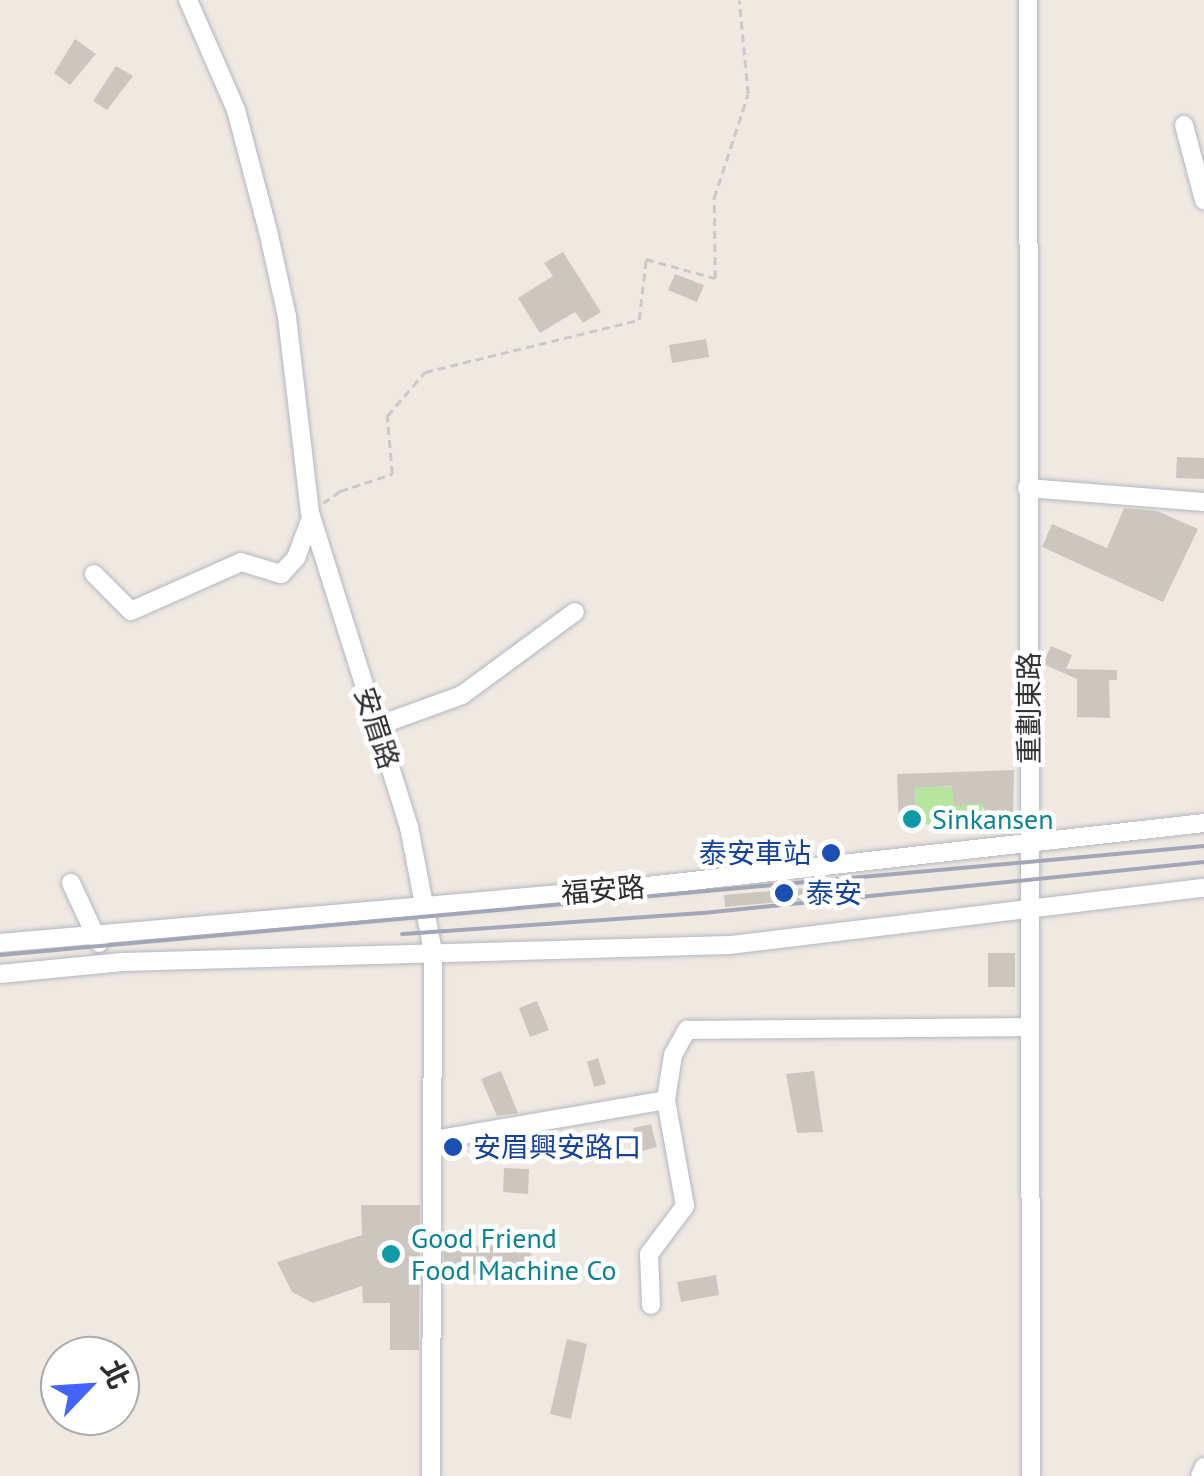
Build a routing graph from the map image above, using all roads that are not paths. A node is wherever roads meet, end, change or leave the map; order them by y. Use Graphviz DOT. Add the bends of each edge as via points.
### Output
graph roads {
  1 [pos="188,0"];
  2 [pos="1028,0"];
  3 [pos="1184,124"];
  4 [pos="1204,200"];
  5 [pos="1028,488"];
  6 [pos="1204,502"];
  7 [pos="311,516"];
  8 [pos="94,574"];
  9 [pos="575,612"];
  10 [pos="377,726"];
  11 [pos="1204,823"];
  12 [pos="1029,840"];
  13 [pos="71,883"];
  14 [pos="1204,888"];
  15 [pos="423,905"];
  16 [pos="1029,906"];
  17 [pos="216,926"];
  18 [pos="98,936"];
  19 [pos="0,943"];
  20 [pos="433,952"];
  21 [pos="220,958"];
  22 [pos="104,963"];
  23 [pos="0,974"];
  24 [pos="1030,1027"];
  25 [pos="666,1100"];
  26 [pos="433,1140"];
  27 [pos="651,1305"];
  28 [pos="1204,1467"];
  29 [pos="431,1476"];
  30 [pos="1031,1476"];
  31 [pos="1200,1476"];
  1 -- 7 [label="street, 安眉路" via="236,110 268,230 287,317"];
  2 -- 5 [label="street, 重劃東路"];
  3 -- 4 [label="street"];
  5 -- 6 [label="street"];
  5 -- 12 [label="street, 重劃東路"];
  7 -- 8 [label="street" via="296,558 281,574 241,562 131,611"];
  7 -- 10 [label="street, 安眉路"];
  9 -- 10 [label="street" via="462,694"];
  10 -- 15 [label="street, 安眉路" via="409,827"];
  11 -- 12 [label="street, 福安路"];
  12 -- 15 [label="street, 福安路" via="877,863"];
  12 -- 16 [label="street, 重劃東路"];
  13 -- 18 [label="street"];
  14 -- 16 [label="street, 福安路"];
  15 -- 17 [label="street, 福安路"];
  15 -- 20 [label="street, 安眉路"];
  16 -- 20 [label="street, 福安路" via="730,945"];
  16 -- 24 [label="street, 重劃東路"];
  17 -- 18 [label="street, 福安路"];
  17 -- 21 [label="street"];
  18 -- 19 [label="street, 福安路"];
  18 -- 22 [label="street"];
  20 -- 21 [label="street, 福安路"];
  20 -- 26 [label="street, 安眉路"];
  21 -- 22 [label="street, 福安路"];
  22 -- 23 [label="street, 福安路"];
  24 -- 25 [label="street" via="694,1028 681,1036 673,1055"];
  24 -- 30 [label="street, 重劃東路"];
  25 -- 26 [label="street"];
  25 -- 27 [label="street" via="685,1206 650,1254"];
  26 -- 29 [label="street, 安眉路"];
  28 -- 31 [label="street"];
}
